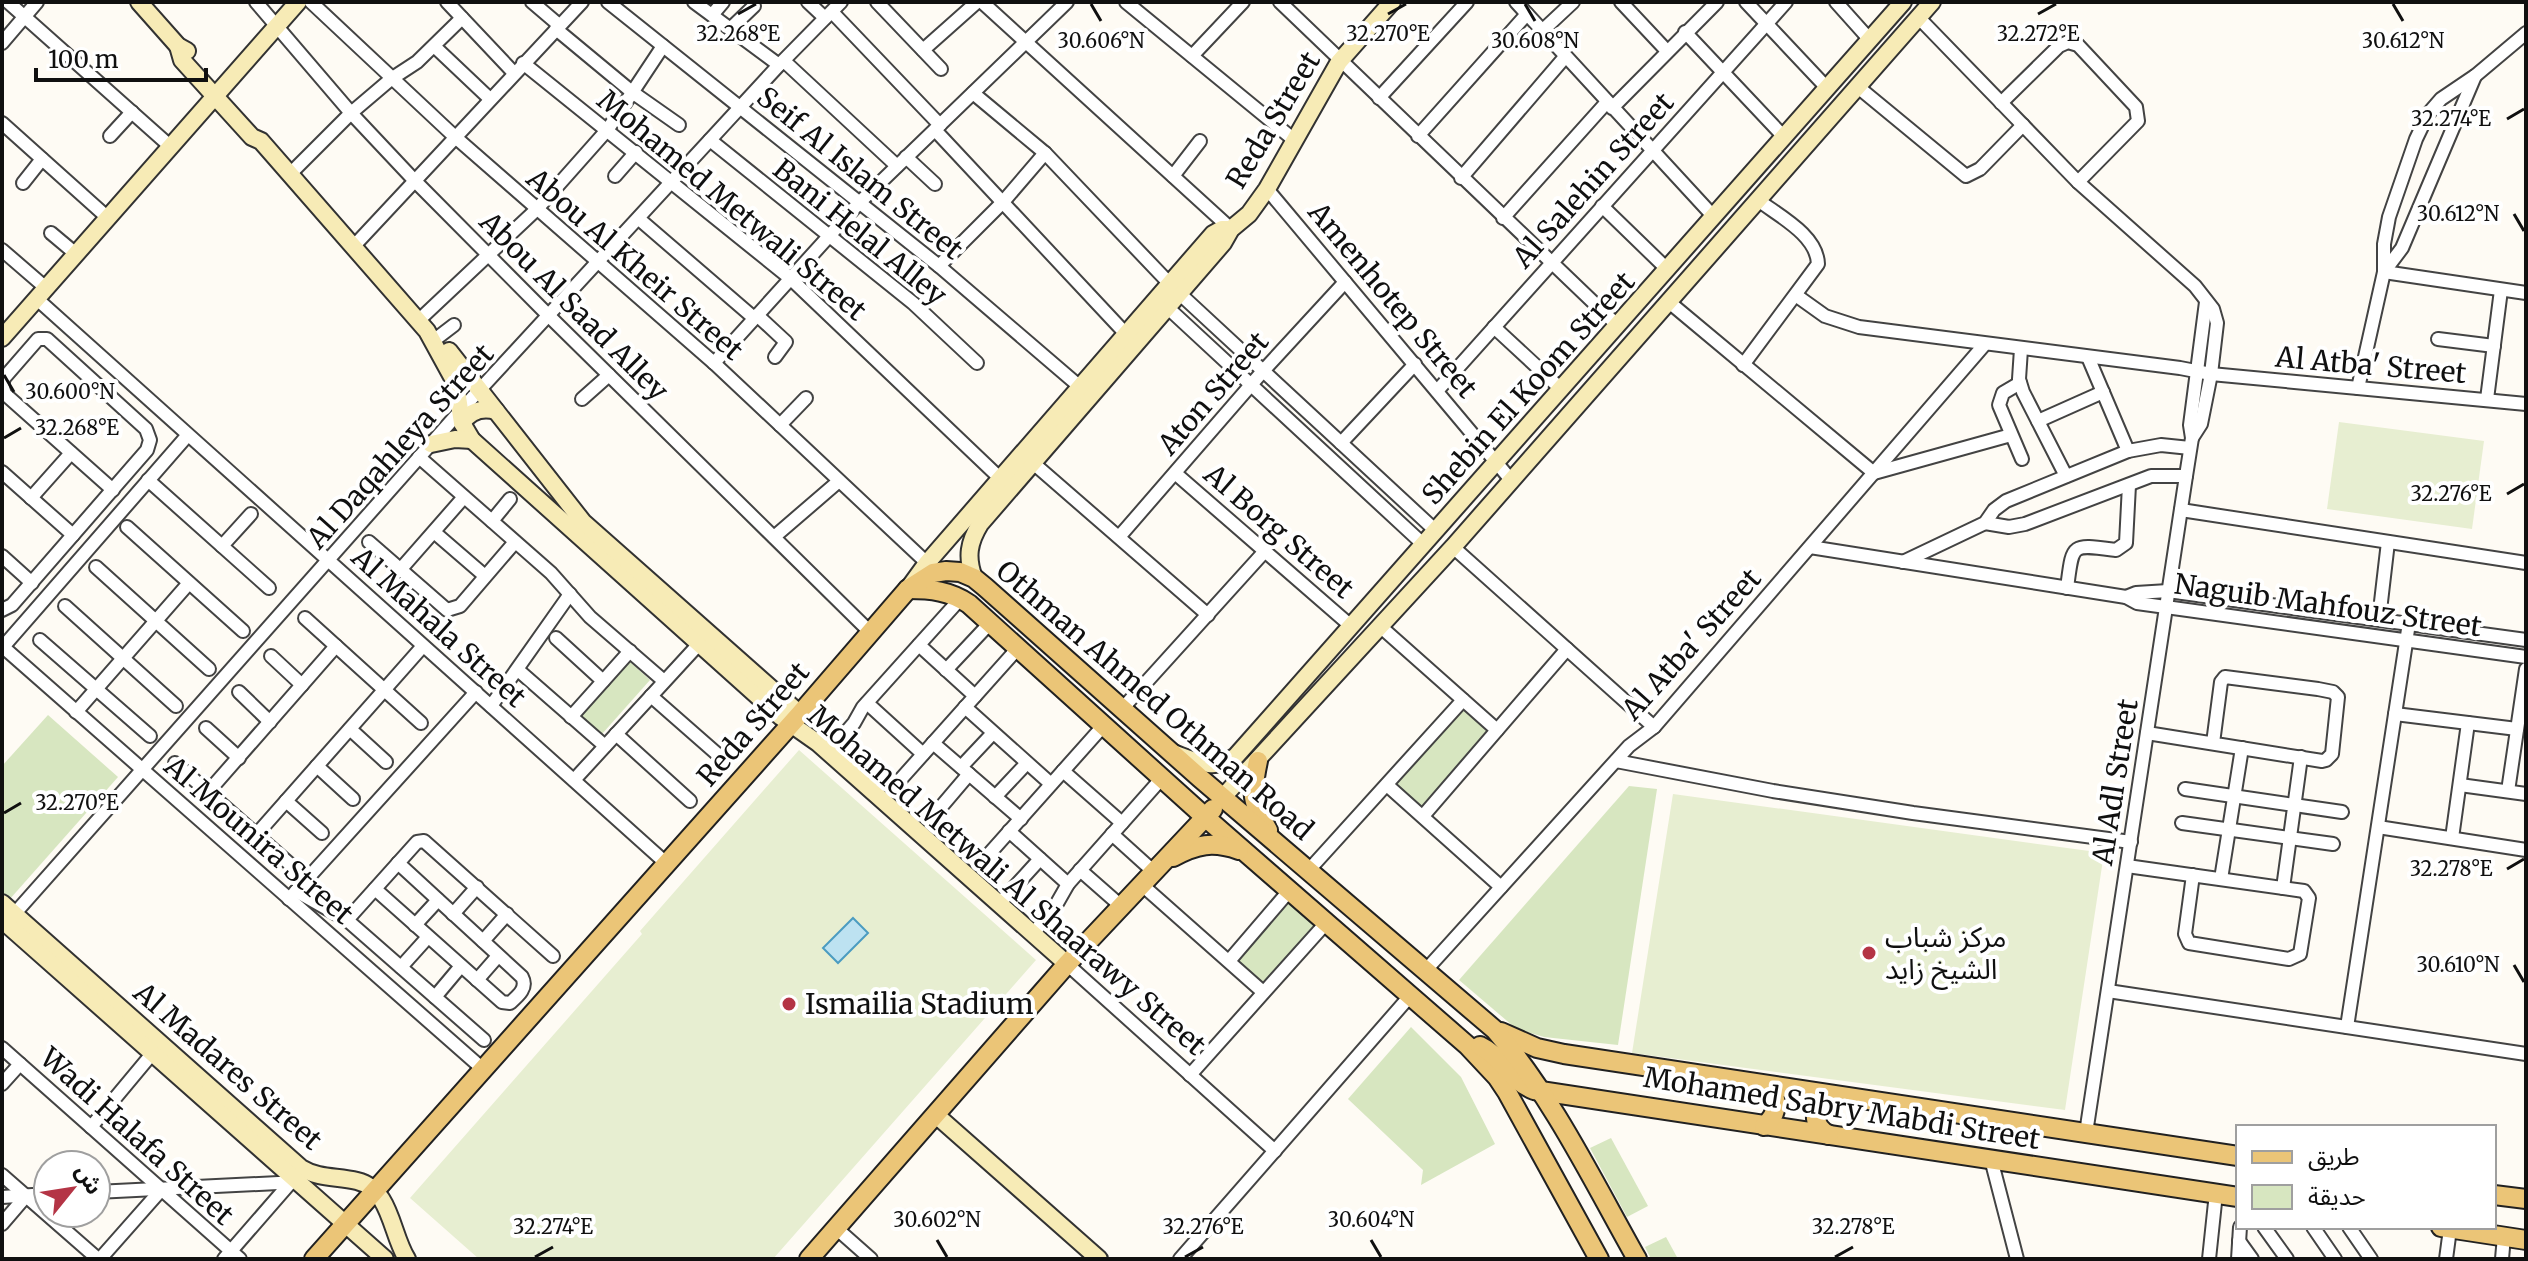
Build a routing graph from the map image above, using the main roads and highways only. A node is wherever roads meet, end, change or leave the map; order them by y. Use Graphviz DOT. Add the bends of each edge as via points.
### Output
graph roads {
  1 [pos="967,575"];
  2 [pos="908,589"];
  3 [pos="957,596"];
  4 [pos="1258,761"];
  5 [pos="1200,778"];
  6 [pos="1223,797"];
  7 [pos="1200,812"];
  8 [pos="1276,843"];
  9 [pos="1244,851"];
  10 [pos="1151,873"];
  11 [pos="1382,932"];
  12 [pos="1362,954"];
  13 [pos="1495,1030"];
  14 [pos="1455,1036"];
  15 [pos="1769,1086"];
  16 [pos="1541,1091"];
  17 [pos="1829,1095"];
  18 [pos="1764,1126"];
  19 [pos="1829,1135"];
  20 [pos="2236,1156"];
  21 [pos="2496,1195"];
  22 [pos="2236,1197"];
  23 [pos="2526,1199"];
  24 [pos="2457,1229"];
  25 [pos="2526,1240"];
  26 [pos="314,1259"];
  27 [pos="809,1259"];
  28 [pos="1599,1259"];
  29 [pos="1637,1259"];
  1 -- 2 [label="main road, Othman Ahmed Othman Road" via="933,573"];
  1 -- 3 [label="main road" via="952,582"];
  1 -- 5 [label="main road, Othman Ahmed Othman Road"];
  2 -- 3 [label="main road, Othman Ahmed Othman Road"];
  2 -- 26 [label="main road, Reda Street"];
  3 -- 7 [label="main road, Othman Ahmed Othman Road"];
  4 -- 8 [label="main road" via="1253,799"];
  5 -- 6 [label="main road, Othman Ahmed Othman Road"];
  5 -- 7 [label="main road"];
  6 -- 7 [label="main road"];
  6 -- 8 [label="main road, Othman Ahmed Othman Road"];
  7 -- 9 [label="main road, Othman Ahmed Othman Road"];
  7 -- 10 [label="main road"];
  8 -- 11 [label="main road, Othman Ahmed Othman Road"];
  9 -- 10 [label="main road" via="1222,844 1197,845"];
  9 -- 12 [label="main road, Othman Ahmed Othman Road"];
  10 -- 27 [label="main road"];
  11 -- 12 [label="main road"];
  11 -- 13 [label="main road, Othman Ahmed Othman Road"];
  12 -- 14 [label="main road, Othman Ahmed Othman Road"];
  13 -- 15 [label="main road, Mohamed Sabry Mabdi Street" via="1550,1052"];
  13 -- 16 [label="main road, Othman Ahmed Othman Road"];
  14 -- 16 [label="main road, Mohamed Sabry Mabdi Street" via="1487,1049 1523,1085"];
  14 -- 28 [label="main road, Othman Ahmed Othman Road" via="1507,1092"];
  15 -- 17 [label="main road, Mohamed Sabry Mabdi Street"];
  15 -- 18 [label="main road" via="1776,1104"];
  16 -- 18 [label="main road, Mohamed Sabry Mabdi Street"];
  16 -- 29 [label="main road, Othman Ahmed Othman Road"];
  17 -- 19 [label="main road" via="1815,1115 1819,1128"];
  17 -- 20 [label="main road, Mohamed Sabry Mabdi Street"];
  18 -- 19 [label="main road, Mohamed Sabry Mabdi Street"];
  19 -- 22 [label="main road, Mohamed Sabry Mabdi Street"];
  21 -- 23 [label="main road"];
  24 -- 25 [label="main road"];
}
